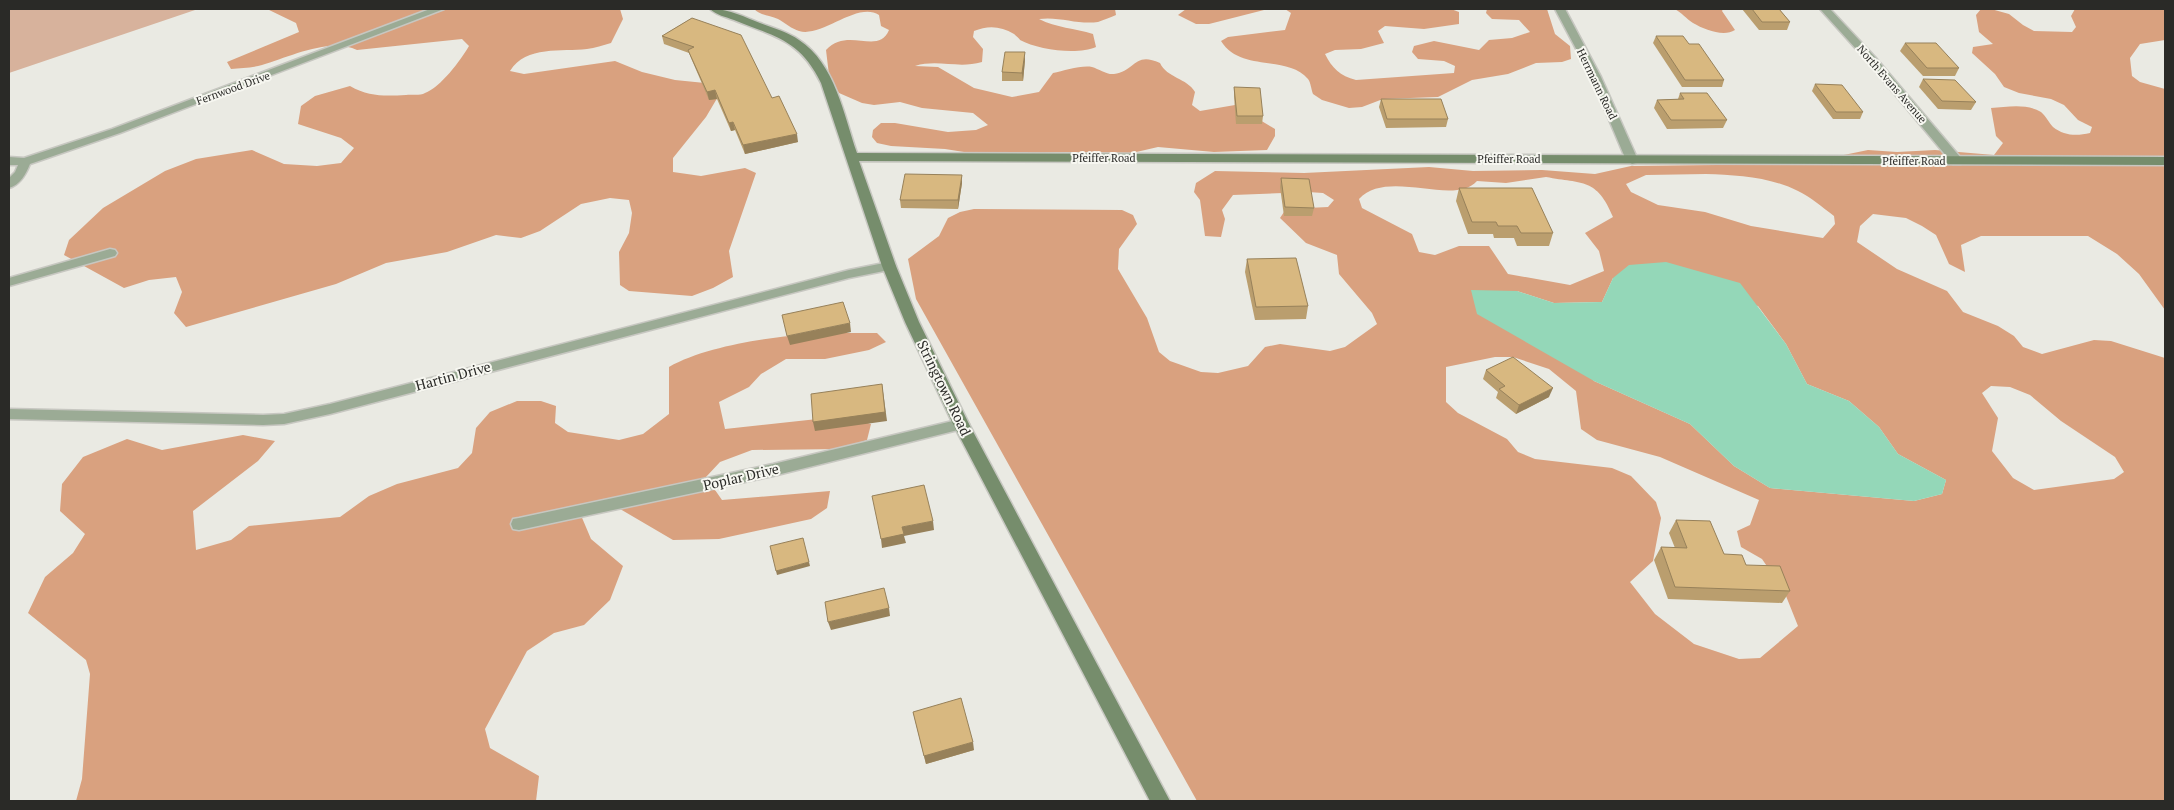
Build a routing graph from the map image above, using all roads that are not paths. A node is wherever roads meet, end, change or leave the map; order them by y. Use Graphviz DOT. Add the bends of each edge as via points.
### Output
graph roads {
  1 [pos="439,9"];
  2 [pos="715,9"];
  3 [pos="1560,9"];
  4 [pos="1825,9"];
  5 [pos="853,158"];
  6 [pos="1632,160"];
  7 [pos="9,161"];
  8 [pos="1957,161"];
  9 [pos="2165,161"];
  10 [pos="25,162"];
  11 [pos="9,184"];
  12 [pos="110,253"];
  13 [pos="889,266"];
  14 [pos="9,282"];
  15 [pos="9,414"];
  16 [pos="961,424"];
  17 [pos="519,524"];
  18 [pos="1160,801"];
  1 -- 10 [label="street, Fernwood Drive" via="268,75"];
  2 -- 5 [label="street, Stringtown Road" via="802,45 827,83"];
  3 -- 6 [label="street, Herrmann Road" via="1596,77"];
  4 -- 8 [label="street, North Evans Avenue"];
  5 -- 6 [label="street, Pfeiffer Road"];
  5 -- 13 [label="street, Stringtown Road"];
  6 -- 8 [label="street, Pfeiffer Road"];
  7 -- 10 [label="street, Fernwood Drive"];
  8 -- 9 [label="street, Pfeiffer Road"];
  10 -- 11 [label="street" via="20,174"];
  12 -- 14 [label="street"];
  13 -- 15 [label="street, Hartin Drive" via="284,419"];
  13 -- 16 [label="street, Stringtown Road"];
  16 -- 17 [label="street, Poplar Drive" via="773,470"];
  16 -- 18 [label="street, Stringtown Road"];
}
